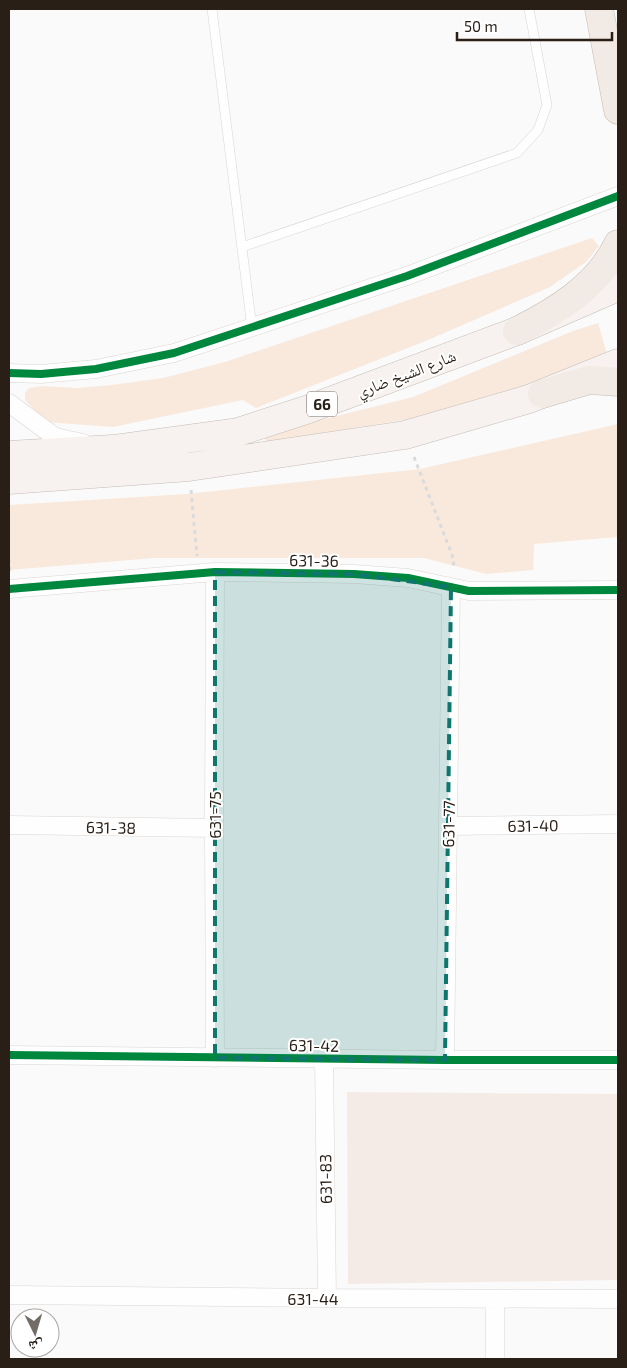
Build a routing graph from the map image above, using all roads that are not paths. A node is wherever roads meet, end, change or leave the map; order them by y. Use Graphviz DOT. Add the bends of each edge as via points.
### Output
graph roads {
  1 [pos="212,9"];
  2 [pos="530,9"];
  3 [pos="599,9"];
  4 [pos="618,110"];
  5 [pos="618,196"];
  6 [pos="618,244"];
  7 [pos="242,247"];
  8 [pos="618,287"];
  9 [pos="252,328"];
  10 [pos="517,331"];
  11 [pos="618,363"];
  12 [pos="9,373"];
  13 [pos="618,382"];
  14 [pos="542,394"];
  15 [pos="9,403"];
  16 [pos="113,449"];
  17 [pos="9,455"];
  18 [pos="9,480"];
  19 [pos="207,573"];
  20 [pos="451,587"];
  21 [pos="9,589"];
  22 [pos="618,590"];
  23 [pos="618,824"];
  24 [pos="9,825"];
  25 [pos="448,826"];
  26 [pos="214,828"];
  27 [pos="9,1055"];
  28 [pos="215,1058"];
  29 [pos="324,1059"];
  30 [pos="445,1060"];
  31 [pos="618,1060"];
  32 [pos="9,1295"];
  33 [pos="327,1298"];
  34 [pos="495,1298"];
  35 [pos="618,1299"];
  36 [pos="495,1359"];
  1 -- 7 [label="lane"];
  2 -- 7 [label="lane" via="547,105 538,130 517,153"];
  3 -- 4 [label="highway"];
  5 -- 9 [label="street" via="407,276"];
  6 -- 10 [label="highway" via="594,279 573,298"];
  7 -- 9 [label="lane"];
  8 -- 10 [label="main road, شارع الشيخ ضاري / 66"];
  9 -- 12 [label="street" via="174,353 96,369"];
  10 -- 16 [label="main road, شارع الشيخ ضاري / 66" via="238,432"];
  11 -- 14 [label="main road"];
  13 -- 14 [label="highway" via="589,380"];
  14 -- 18 [label="main road" via="405,435 189,467"];
  15 -- 16 [label="street" via="55,437"];
  16 -- 17 [label="main road, شارع الشيخ ضاري / 66"];
  19 -- 20 [label="street, 631-36" via="354,574 408,578"];
  19 -- 21 [label="street, 631-36"];
  19 -- 26 [label="street, 631-75"];
  20 -- 22 [label="street, 631-36" via="469,591"];
  20 -- 25 [label="street, 631-77"];
  23 -- 25 [label="street, 631-40"];
  24 -- 26 [label="street, 631-38"];
  25 -- 30 [label="street, 631-77"];
  26 -- 28 [label="street, 631-75"];
  27 -- 28 [label="street, 631-42"];
  28 -- 29 [label="street, 631-42"];
  29 -- 30 [label="street, 631-42"];
  29 -- 33 [label="street, 631-83"];
  30 -- 31 [label="street, 631-42"];
  32 -- 33 [label="street, 631-44"];
  33 -- 34 [label="street, 631-44"];
  34 -- 35 [label="street, 631-44"];
  34 -- 36 [label="street"];
}
